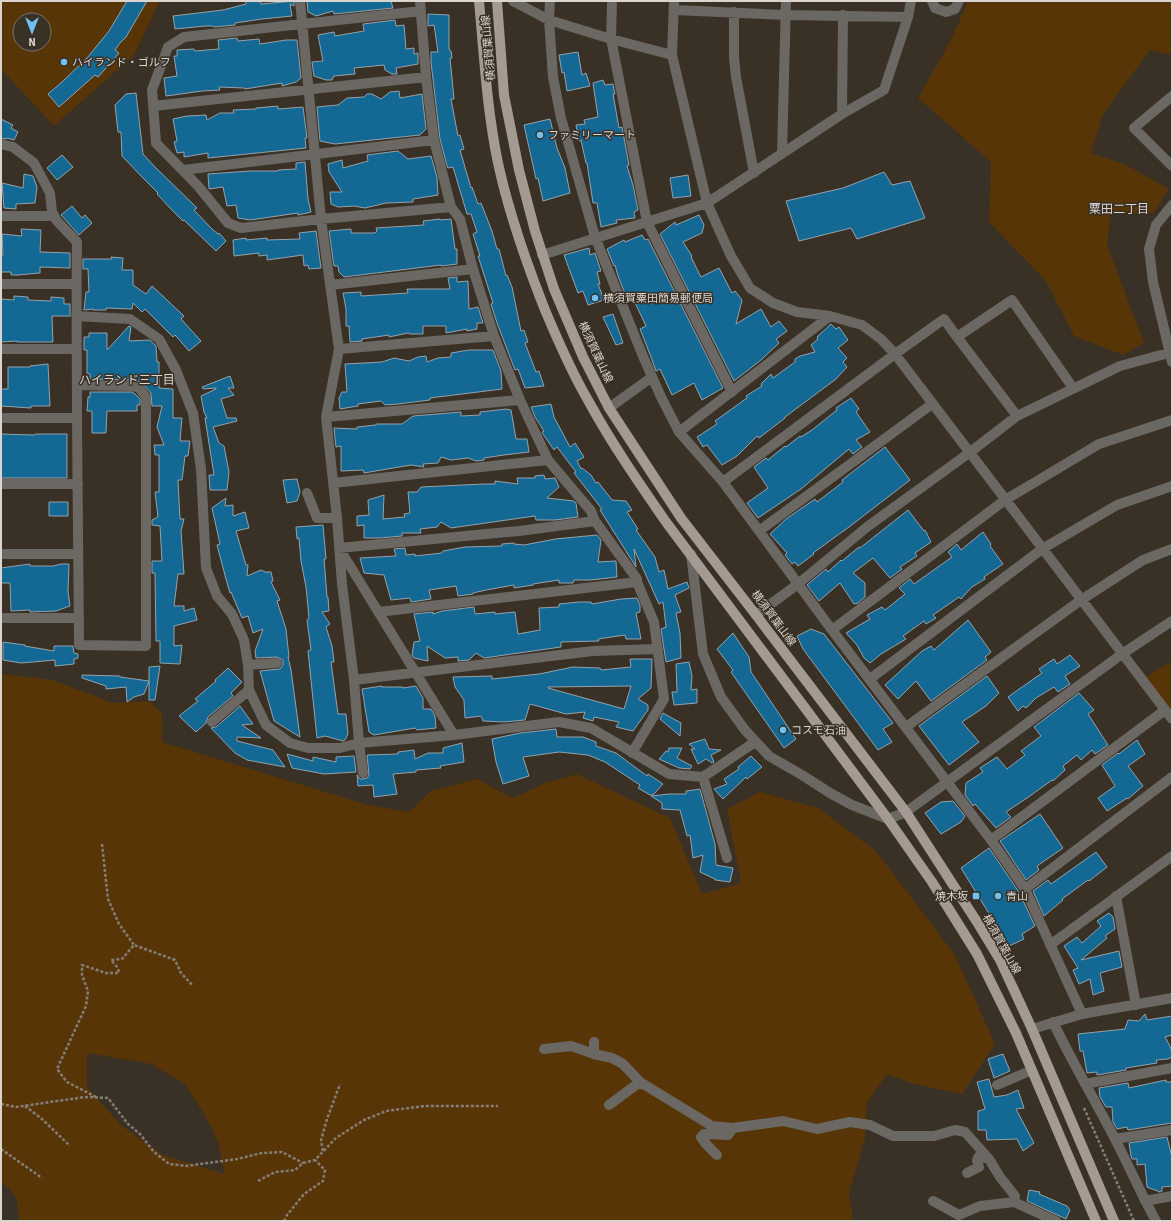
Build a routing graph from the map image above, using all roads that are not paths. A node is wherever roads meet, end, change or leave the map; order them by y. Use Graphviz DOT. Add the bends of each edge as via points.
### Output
graph roads {
  1 [pos="300,1"];
  2 [pos="479,1"];
  3 [pos="497,1"];
  4 [pos="513,1"];
  5 [pos="550,1"];
  6 [pos="612,1"];
  7 [pos="786,1"];
  8 [pos="911,1"];
  9 [pos="932,1"];
  10 [pos="959,1"];
  11 [pos="420,6"];
  12 [pos="674,6"];
  13 [pos="734,12"];
  14 [pos="786,14"];
  15 [pos="843,15"];
  16 [pos="908,17"];
  17 [pos="550,20"];
  18 [pos="302,23"];
  19 [pos="611,39"];
  20 [pos="672,55"];
  21 [pos="426,77"];
  22 [pos="308,90"];
  23 [pos="1172,96"];
  24 [pos="153,106"];
  25 [pos="842,114"];
  26 [pos="434,140"];
  27 [pos="1,144"];
  28 [pos="1,147"];
  29 [pos="13,147"];
  30 [pos="782,153"];
  31 [pos="315,155"];
  32 [pos="1172,166"];
  33 [pos="183,170"];
  34 [pos="754,173"];
  35 [pos="706,203"];
  36 [pos="1172,205"];
  37 [pos="451,207"];
  38 [pos="1,216"];
  39 [pos="54,216"];
  40 [pos="321,219"];
  41 [pos="647,222"];
  42 [pos="596,237"];
  43 [pos="542,255"];
  44 [pos="473,269"];
  45 [pos="1,284"];
  46 [pos="76,284"];
  47 [pos="330,285"];
  48 [pos="76,316"];
  49 [pos="830,316"];
  50 [pos="494,336"];
  51 [pos="957,337"];
  52 [pos="1,349"];
  53 [pos="77,349"];
  54 [pos="339,349"];
  55 [pos="895,354"];
  56 [pos="1171,355"];
  57 [pos="652,377"];
  58 [pos="77,385"];
  59 [pos="1073,388"];
  60 [pos="732,392"];
  61 [pos="520,400"];
  62 [pos="932,404"];
  63 [pos="609,408"];
  64 [pos="1017,416"];
  65 [pos="326,417"];
  66 [pos="1,418"];
  67 [pos="77,418"];
  68 [pos="1172,420"];
  69 [pos="679,432"];
  70 [pos="969,453"];
  71 [pos="548,460"];
  72 [pos="723,482"];
  73 [pos="333,483"];
  74 [pos="1,484"];
  75 [pos="78,484"];
  76 [pos="1172,486"];
  77 [pos="307,493"];
  78 [pos="1005,500"];
  79 [pos="337,518"];
  80 [pos="596,521"];
  81 [pos="759,531"];
  82 [pos="339,548"];
  83 [pos="1042,549"];
  84 [pos="1172,549"];
  85 [pos="1,554"];
  86 [pos="78,554"];
  87 [pos="691,554"];
  88 [pos="637,582"];
  89 [pos="798,584"];
  90 [pos="1081,600"];
  91 [pos="378,612"];
  92 [pos="756,615"];
  93 [pos="1,618"];
  94 [pos="79,618"];
  95 [pos="1172,621"];
  96 [pos="832,630"];
  97 [pos="658,649"];
  98 [pos="1122,654"];
  99 [pos="277,662"];
  100 [pos="248,665"];
  101 [pos="416,673"];
  102 [pos="870,679"];
  103 [pos="354,680"];
  104 [pos="249,690"];
  105 [pos="1165,710"];
  106 [pos="1172,719"];
  107 [pos="212,722"];
  108 [pos="906,727"];
  109 [pos="454,735"];
  110 [pos="755,742"];
  111 [pos="359,743"];
  112 [pos="632,753"];
  113 [pos="363,773"];
  114 [pos="702,777"];
  115 [pos="1172,777"];
  116 [pos="948,782"];
  117 [pos="906,812"];
  118 [pos="888,819"];
  119 [pos="990,840"];
  120 [pos="1172,856"];
  121 [pos="728,858"];
  122 [pos="1025,889"];
  123 [pos="1116,896"];
  124 [pos="1050,945"];
  125 [pos="1172,998"];
  126 [pos="1136,1005"];
  127 [pos="1082,1014"];
  128 [pos="1052,1022"];
  129 [pos="1032,1029"];
  130 [pos="594,1042"];
  131 [pos="544,1049"];
  132 [pos="594,1054"];
  133 [pos="1172,1068"];
  134 [pos="1032,1070"];
  135 [pos="640,1082"];
  136 [pos="1085,1084"];
  137 [pos="997,1085"];
  138 [pos="609,1105"];
  139 [pos="733,1128"];
  140 [pos="1172,1130"];
  141 [pos="1115,1139"];
  142 [pos="717,1155"];
  143 [pos="989,1159"];
  144 [pos="967,1173"];
  145 [pos="1172,1196"];
  146 [pos="933,1201"];
  147 [pos="1145,1201"];
  148 [pos="1014,1202"];
  149 [pos="1056,1221"];
  150 [pos="1096,1221"];
  151 [pos="1114,1221"];
  152 [pos="1156,1221"];
  1 -- 18 [label="street"];
  2 -- 87 [label="main road, 横須賀葉山線" via="486,88 498,162 512,220 534,281 562,349 589,402 632,473"];
  3 -- 43 [label="main road, 横須賀葉山線" via="504,96 519,170"];
  4 -- 17 [label="street"];
  5 -- 17 [label="street"];
  6 -- 19 [label="street"];
  7 -- 14 [label="street"];
  8 -- 16 [label="street"];
  9 -- 10 [label="street" via="935,8 946,12 955,9"];
  11 -- 18 [label="street"];
  11 -- 21 [label="street"];
  12 -- 13 [label="street"];
  12 -- 20 [label="street"];
  13 -- 14 [label="street"];
  13 -- 34 [label="street" via="736,77"];
  14 -- 15 [label="street"];
  14 -- 30 [label="street"];
  15 -- 16 [label="street"];
  15 -- 25 [label="street"];
  16 -- 25 [label="street" via="884,90"];
  17 -- 19 [label="street"];
  17 -- 42 [label="street" via="553,77 561,118"];
  18 -- 22 [label="street"];
  18 -- 24 [label="street" via="184,37 168,47 152,90"];
  19 -- 20 [label="street"];
  19 -- 41 [label="street"];
  20 -- 35 [label="street"];
  21 -- 22 [label="street"];
  21 -- 26 [label="street"];
  22 -- 24 [label="street"];
  22 -- 31 [label="street"];
  23 -- 32 [label="street" via="1134,128"];
  24 -- 33 [label="street" via="156,143"];
  25 -- 30 [label="street"];
  26 -- 31 [label="street"];
  26 -- 37 [label="street"];
  27 -- 29 [label="street"];
  28 -- 29 [label="street"];
  29 -- 39 [label="street" via="34,163 50,193"];
  30 -- 34 [label="street"];
  31 -- 33 [label="street"];
  31 -- 40 [label="street"];
  33 -- 40 [label="street" via="228,223 240,228"];
  34 -- 35 [label="street"];
  35 -- 41 [label="street"];
  35 -- 49 [label="street" via="731,256 750,288 773,303 797,312"];
  36 -- 56 [label="street" via="1156,225 1149,249 1153,282"];
  37 -- 40 [label="street"];
  37 -- 44 [label="street" via="460,219"];
  38 -- 39 [label="street"];
  39 -- 46 [label="street" via="77,242"];
  40 -- 47 [label="street"];
  41 -- 42 [label="street"];
  41 -- 60 [label="street"];
  42 -- 43 [label="street"];
  42 -- 57 [label="street"];
  43 -- 63 [label="main road, 横須賀葉山線" via="583,357"];
  44 -- 47 [label="street"];
  44 -- 50 [label="street"];
  45 -- 46 [label="street"];
  46 -- 48 [label="street"];
  47 -- 54 [label="street"];
  48 -- 53 [label="street"];
  48 -- 100 [label="street" via="130,319 159,339 176,370 193,414 201,469 206,568 217,596 232,614 244,640"];
  49 -- 55 [label="street" via="862,325 881,339"];
  49 -- 60 [label="street"];
  50 -- 54 [label="street"];
  50 -- 61 [label="street"];
  51 -- 55 [label="street" via="944,319"];
  51 -- 59 [label="street" via="1012,300"];
  51 -- 64 [label="street"];
  52 -- 53 [label="street"];
  53 -- 58 [label="street"];
  54 -- 65 [label="street"];
  55 -- 62 [label="street"];
  55 -- 72 [label="street"];
  56 -- 59 [label="street" via="1120,366"];
  57 -- 63 [label="street"];
  57 -- 69 [label="street"];
  58 -- 67 [label="street"];
  58 -- 94 [label="street" via="133,386 139,388 146,397 146,646 79,645"];
  59 -- 64 [label="street"];
  60 -- 69 [label="street"];
  61 -- 65 [label="street"];
  61 -- 71 [label="street"];
  62 -- 70 [label="street"];
  62 -- 81 [label="street"];
  63 -- 92 [label="main road, 横須賀葉山線" via="681,518"];
  64 -- 70 [label="street"];
  65 -- 73 [label="street"];
  66 -- 67 [label="street"];
  67 -- 75 [label="street"];
  68 -- 78 [label="street" via="1099,444"];
  69 -- 72 [label="street"];
  70 -- 78 [label="street"];
  70 -- 89 [label="street" via="867,527"];
  71 -- 73 [label="street"];
  71 -- 80 [label="street" via="591,511"];
  72 -- 81 [label="street"];
  73 -- 79 [label="street"];
  74 -- 75 [label="street"];
  75 -- 86 [label="street"];
  76 -- 83 [label="street" via="1117,505"];
  77 -- 79 [label="street" via="317,518"];
  78 -- 83 [label="street"];
  78 -- 96 [label="street"];
  79 -- 82 [label="street"];
  80 -- 82 [label="street" via="519,532"];
  80 -- 88 [label="street" via="638,579"];
  81 -- 89 [label="street"];
  82 -- 91 [label="street"];
  82 -- 103 [label="street"];
  83 -- 90 [label="street"];
  83 -- 102 [label="street"];
  84 -- 90 [label="street" via="1143,560"];
  85 -- 86 [label="street"];
  86 -- 94 [label="street"];
  87 -- 110 [label="street" via="703,654 721,697"];
  87 -- 118 [label="main road, 横須賀葉山線"];
  88 -- 91 [label="street"];
  88 -- 97 [label="street" via="654,622"];
  89 -- 92 [label="street"];
  89 -- 96 [label="street"];
  90 -- 98 [label="street"];
  90 -- 108 [label="street"];
  91 -- 101 [label="street"];
  92 -- 117 [label="main road, 横須賀葉山線"];
  93 -- 94 [label="street"];
  95 -- 98 [label="street"];
  96 -- 102 [label="street"];
  97 -- 101 [label="street" via="593,651"];
  97 -- 112 [label="street" via="664,698"];
  98 -- 105 [label="street"];
  98 -- 116 [label="street"];
  99 -- 100 [label="street"];
  100 -- 104 [label="street"];
  101 -- 103 [label="street"];
  101 -- 109 [label="street"];
  102 -- 108 [label="street"];
  103 -- 111 [label="street"];
  104 -- 107 [label="street"];
  104 -- 111 [label="street" via="266,725 290,743 308,748 340,748"];
  105 -- 106 [label="street"];
  105 -- 119 [label="street"];
  108 -- 116 [label="street"];
  109 -- 111 [label="street"];
  109 -- 112 [label="street" via="559,722 591,728"];
  110 -- 114 [label="street"];
  110 -- 118 [label="street" via="769,756 830,793"];
  111 -- 113 [label="street"];
  112 -- 114 [label="street" via="669,774"];
  114 -- 121 [label="street"];
  115 -- 122 [label="street"];
  116 -- 117 [label="street"];
  116 -- 119 [label="street"];
  117 -- 118 [label="street"];
  117 -- 129 [label="main road, 横須賀葉山線" via="1000,960"];
  118 -- 134 [label="main road, 横須賀葉山線" via="932,882 977,954"];
  119 -- 122 [label="street"];
  120 -- 123 [label="street"];
  122 -- 124 [label="street"];
  123 -- 124 [label="street"];
  123 -- 126 [label="street"];
  124 -- 127 [label="street"];
  125 -- 126 [label="street"];
  126 -- 127 [label="street"];
  127 -- 128 [label="street"];
  128 -- 129 [label="street"];
  128 -- 136 [label="street"];
  129 -- 151 [label="main road, 横須賀葉山線"];
  130 -- 132 [label="street"];
  131 -- 132 [label="street" via="571,1046"];
  132 -- 135 [label="street" via="612,1058 623,1064"];
  133 -- 136 [label="street"];
  134 -- 137 [label="street"];
  134 -- 150 [label="main road, 横須賀葉山線"];
  135 -- 138 [label="street"];
  135 -- 139 [label="street" via="712,1126"];
  136 -- 141 [label="street"];
  139 -- 142 [label="street" via="728,1134 704,1134 701,1137"];
  139 -- 143 [label="street" via="783,1121 816,1129 850,1122 870,1125 893,1136 934,1136 955,1130 964,1132"];
  140 -- 141 [label="street"];
  141 -- 147 [label="street"];
  143 -- 144 [label="street" via="979,1156 979,1167"];
  143 -- 148 [label="street" via="1015,1196"];
  145 -- 147 [label="street"];
  146 -- 148 [label="street" via="959,1215 980,1206"];
  147 -- 152 [label="street"];
  148 -- 149 [label="street"];
}
